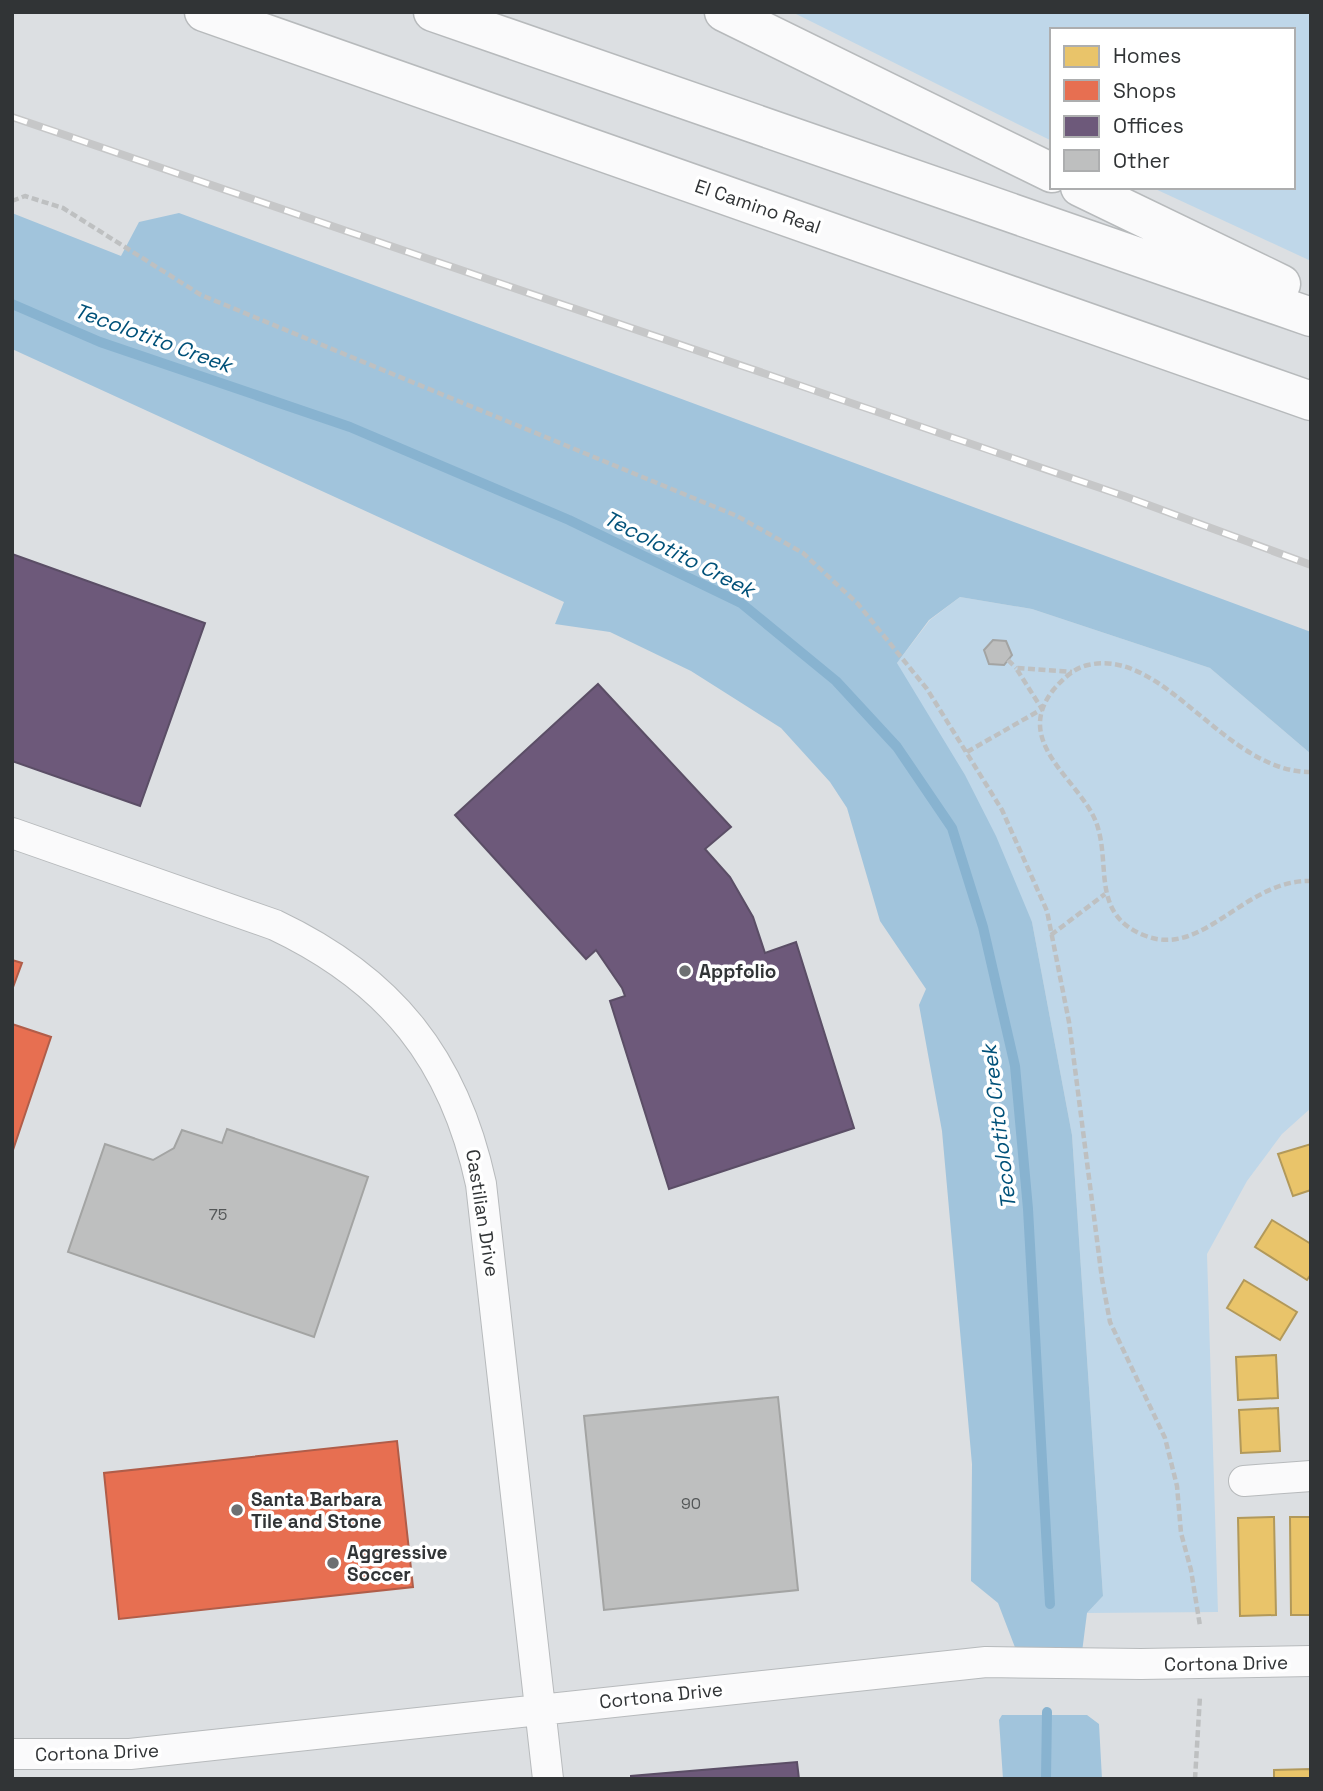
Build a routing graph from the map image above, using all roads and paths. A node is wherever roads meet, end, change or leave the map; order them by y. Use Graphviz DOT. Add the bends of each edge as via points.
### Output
graph roads {
  1 [pos="205,12"];
  2 [pos="433,12"];
  3 [pos="724,12"];
  4 [pos="1050,172"];
  5 [pos="1084,189"];
  6 [pos="12,201"];
  7 [pos="1311,299"];
  8 [pos="1311,317"];
  9 [pos="1311,401"];
  10 [pos="1009,660"];
  11 [pos="1016,668"];
  12 [pos="1072,672"];
  13 [pos="1042,709"];
  14 [pos="967,752"];
  15 [pos="1311,772"];
  16 [pos="12,832"];
  17 [pos="1311,881"];
  18 [pos="1105,894"];
  19 [pos="1051,935"];
  20 [pos="1311,1476"];
  21 [pos="1244,1481"];
  22 [pos="1200,1626"];
  23 [pos="1311,1661"];
  24 [pos="1200,1696"];
  25 [pos="541,1709"];
  26 [pos="12,1754"];
  27 [pos="548,1779"];
  28 [pos="1195,1779"];
  1 -- 9 [label="highway, El Camino Real"];
  2 -- 8 [label="highway"];
  3 -- 4 [label="highway"];
  5 -- 7 [label="highway"];
  6 -- 14 [label="path" via="25,196 63,208 201,295 737,516 803,553 858,604 927,689"];
  10 -- 11 [label="path"];
  11 -- 12 [label="path"];
  11 -- 13 [label="path"];
  12 -- 13 [label="path"];
  12 -- 15 [label="path" via="1088,665 1111,664 1137,672 1176,694 1245,752 1269,765"];
  13 -- 14 [label="path"];
  13 -- 18 [label="path" via="1044,746 1097,824"];
  14 -- 19 [label="path" via="1002,810 1047,911"];
  16 -- 25 [label="street, Castilian Drive" via="306,940 343,961 373,986 432,1056 464,1118 481,1184"];
  17 -- 18 [label="path" via="1282,883 1251,898 1206,930 1164,940 1129,927"];
  18 -- 19 [label="path"];
  19 -- 22 [label="path" via="1069,1022 1110,1322 1165,1438"];
  20 -- 21 [label="street"];
  23 -- 25 [label="street, Cortona Drive" via="986,1662"];
  24 -- 28 [label="path"];
  25 -- 26 [label="street, Cortona Drive" via="130,1754"];
  25 -- 27 [label="street, Castilian Drive"];
}
